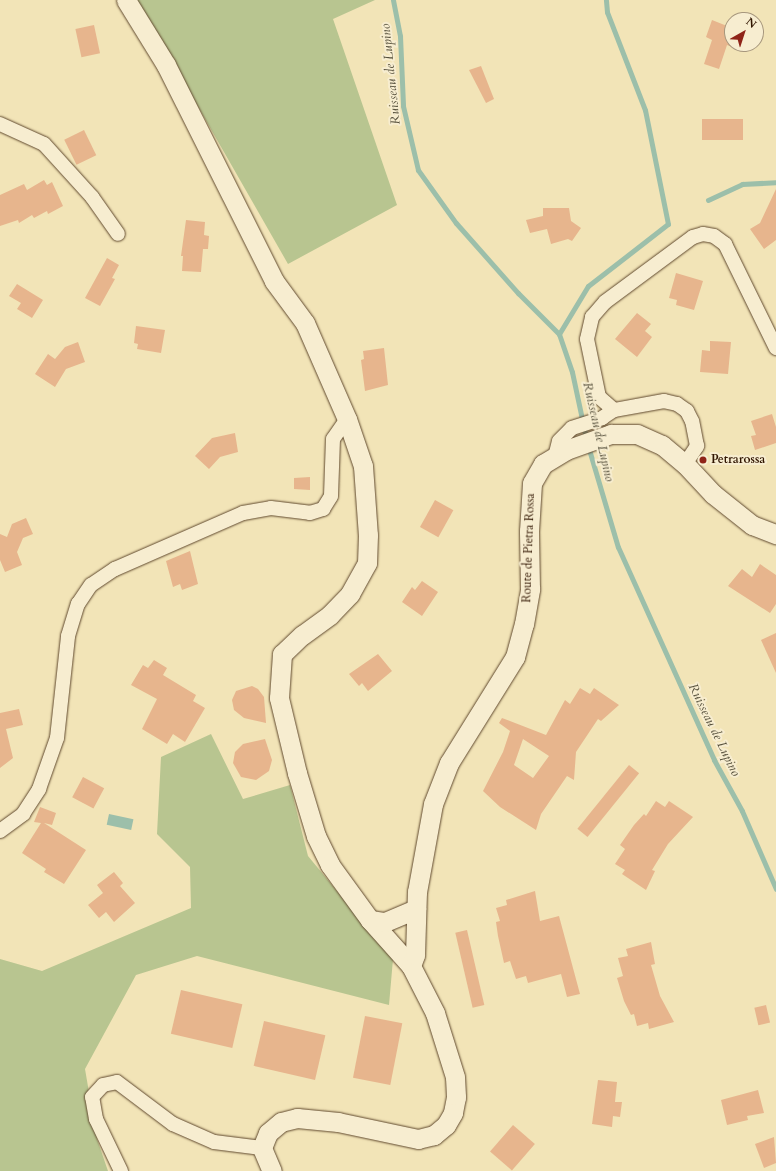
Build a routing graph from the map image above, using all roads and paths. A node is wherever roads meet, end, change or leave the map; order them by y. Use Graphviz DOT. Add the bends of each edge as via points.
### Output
graph roads {
  1 [pos="126,0"];
  2 [pos="0,124"];
  3 [pos="118,234"];
  4 [pos="775,344"];
  5 [pos="614,410"];
  6 [pos="347,419"];
  7 [pos="560,453"];
  8 [pos="685,464"];
  9 [pos="776,534"];
  10 [pos="0,831"];
  11 [pos="416,909"];
  12 [pos="370,920"];
  13 [pos="411,966"];
  14 [pos="262,1148"];
  15 [pos="121,1171"];
  16 [pos="272,1171"];
  1 -- 6 [label="main road" via="166,65 274,281 305,323"];
  2 -- 3 [label="street" via="49,149 92,197"];
  4 -- 5 [label="street" via="725,244 714,236 703,234 693,237 605,302 592,317 587,339 600,397"];
  5 -- 7 [label="street" via="593,422 572,428 559,441"];
  5 -- 8 [label="street" via="664,401 677,404 687,411 692,421 697,446"];
  6 -- 10 [label="street" via="333,439 331,496 322,509 310,513 271,508 243,513 115,569 91,585 78,604 68,636 56,738 39,788 23,814"];
  6 -- 12 [label="main road" via="363,466 368,535 367,563 350,594 330,615 302,634 282,654 279,698 297,773 316,836 330,864"];
  7 -- 8 [label="main road, Route de Pietra Rossa" via="611,434 637,434 662,445"];
  7 -- 11 [label="main road, Route de Pietra Rossa" via="543,464 532,483 529,531 530,589 515,658 449,763 434,804"];
  8 -- 9 [label="main road, Route de Pietra Rossa" via="712,494 752,525"];
  11 -- 12 [label="main road" via="385,922"];
  11 -- 13 [label="main road, Route de Pietra Rossa" via="414,955"];
  12 -- 13 [label="main road"];
  13 -- 14 [label="main road" via="435,1013 455,1077 456,1097 453,1112 446,1125 434,1135 418,1139 332,1121 297,1118 281,1122 268,1132"];
  14 -- 15 [label="street" via="214,1142 172,1124 117,1082 103,1085 92,1097 96,1119"];
  14 -- 16 [label="main road"];
}
